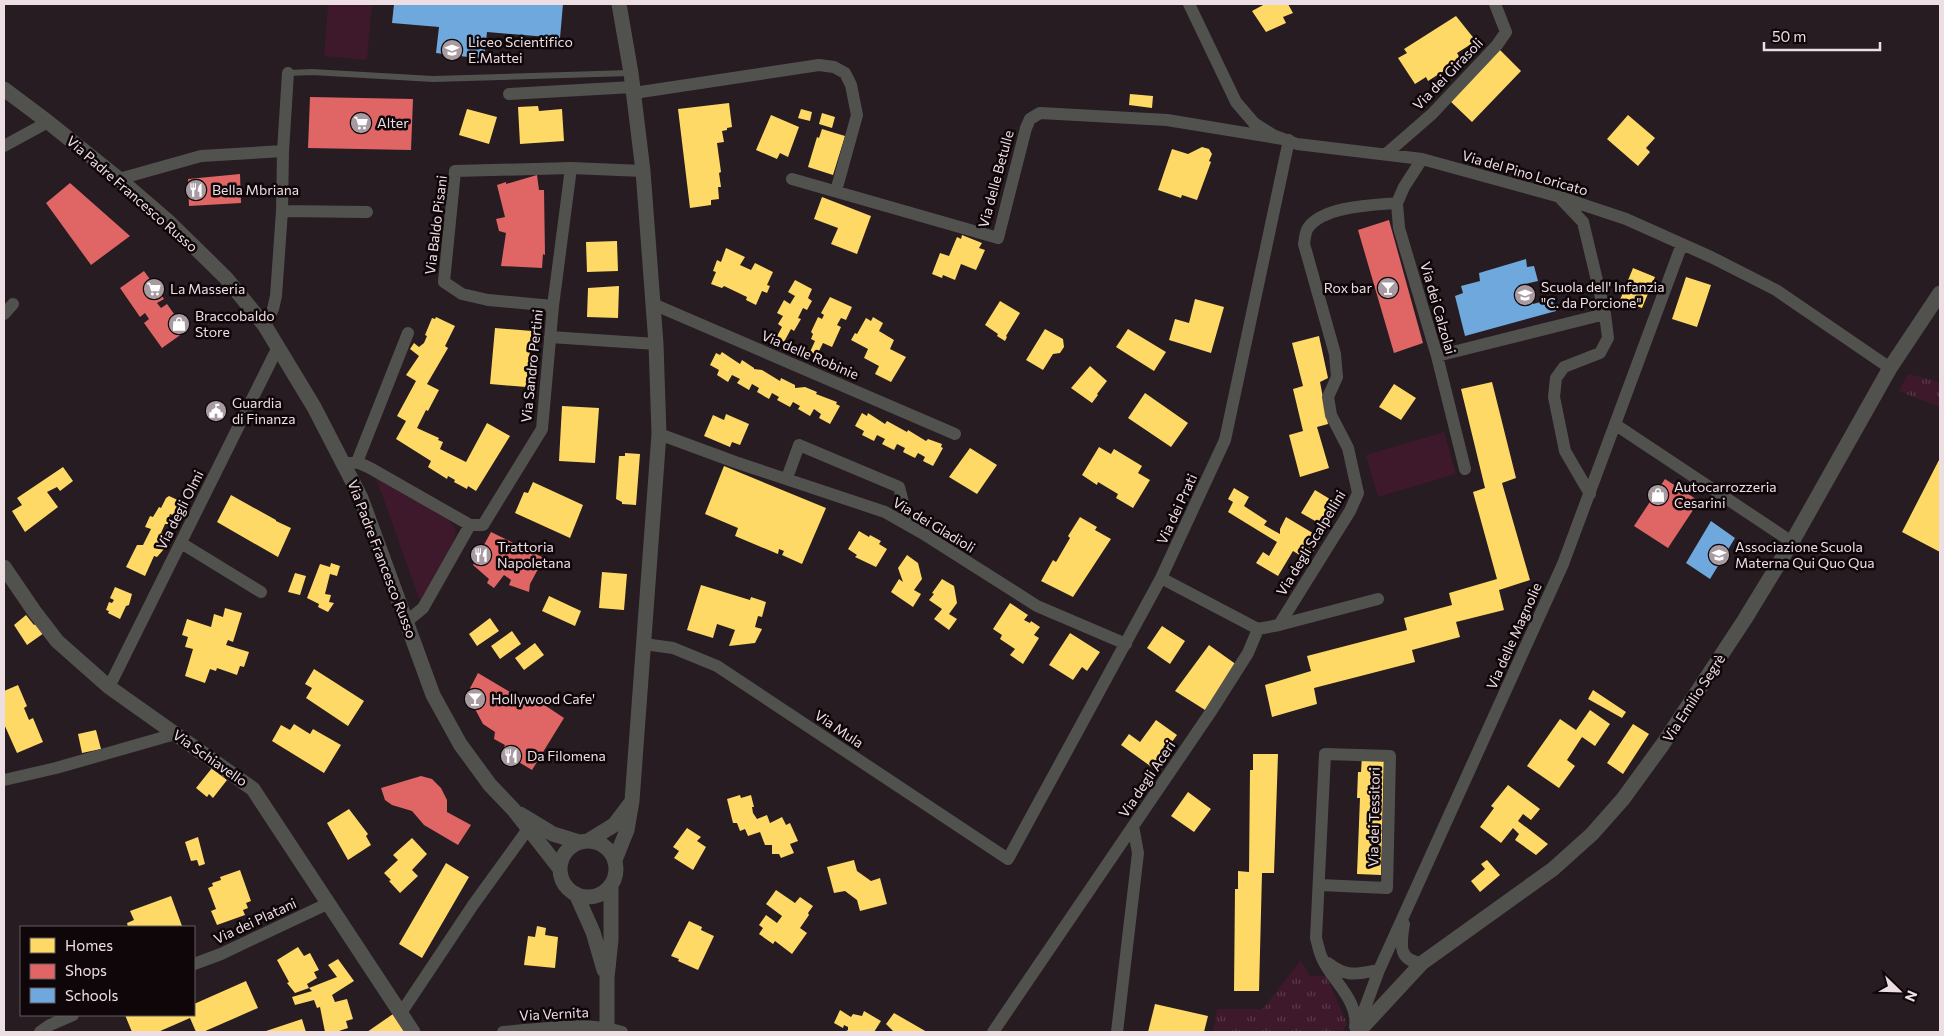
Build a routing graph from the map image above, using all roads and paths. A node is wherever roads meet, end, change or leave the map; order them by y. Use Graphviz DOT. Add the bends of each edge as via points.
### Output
graph roads {
  1 [pos="619,4"];
  2 [pos="1189,4"];
  3 [pos="1495,4"];
  4 [pos="288,73"];
  5 [pos="633,84"];
  6 [pos="4,90"];
  7 [pos="509,94"];
  8 [pos="48,122"];
  9 [pos="1289,140"];
  10 [pos="4,146"];
  11 [pos="283,152"];
  12 [pos="1386,154"];
  13 [pos="1422,159"];
  14 [pos="571,168"];
  15 [pos="643,171"];
  16 [pos="120,179"];
  17 [pos="792,179"];
  18 [pos="836,192"];
  19 [pos="1560,197"];
  20 [pos="1397,202"];
  21 [pos="282,211"];
  22 [pos="367,212"];
  23 [pos="1682,244"];
  24 [pos="1940,292"];
  25 [pos="13,304"];
  26 [pos="653,304"];
  27 [pos="553,306"];
  28 [pos="4,314"];
  29 [pos="1605,314"];
  30 [pos="265,326"];
  31 [pos="408,333"];
  32 [pos="550,337"];
  33 [pos="656,344"];
  34 [pos="278,347"];
  35 [pos="1437,356"];
  36 [pos="1890,368"];
  37 [pos="1616,424"];
  38 [pos="659,434"];
  39 [pos="955,434"];
  40 [pos="351,463"];
  41 [pos="1465,470"];
  42 [pos="787,478"];
  43 [pos="1590,494"];
  44 [pos="470,525"];
  45 [pos="909,525"];
  46 [pos="1792,542"];
  47 [pos="181,543"];
  48 [pos="4,566"];
  49 [pos="1161,578"];
  50 [pos="261,592"];
  51 [pos="1378,599"];
  52 [pos="406,622"];
  53 [pos="1279,626"];
  54 [pos="1258,629"];
  55 [pos="644,644"];
  56 [pos="1126,644"];
  57 [pos="109,687"];
  58 [pos="175,734"];
  59 [pos="4,780"];
  60 [pos="632,801"];
  61 [pos="513,809"];
  62 [pos="1133,826"];
  63 [pos="528,829"];
  64 [pos="584,842"];
  65 [pos="1008,859"];
  66 [pos="615,860"];
  67 [pos="560,869"];
  68 [pos="611,885"];
  69 [pos="1320,885"];
  70 [pos="576,894"];
  71 [pos="329,903"];
  72 [pos="1406,912"];
  73 [pos="1322,958"];
  74 [pos="195,964"];
  75 [pos="1422,964"];
  76 [pos="1380,970"];
  77 [pos="607,978"];
  78 [pos="401,1013"];
  79 [pos="71,1016"];
  80 [pos="607,1030"];
  81 [pos="40,1032"];
  82 [pos="413,1032"];
  83 [pos="503,1032"];
  84 [pos="622,1032"];
  85 [pos="994,1032"];
  86 [pos="1117,1032"];
  87 [pos="1356,1032"];
  1 -- 5 [label="street"];
  2 -- 9 [label="street, Via del Pino Loricato" via="1236,102 1254,124"];
  3 -- 12 [label="street, Via dei Girasoli" via="1506,32 1497,45 1432,114"];
  4 -- 5 [label="lane"];
  4 -- 11 [label="street"];
  5 -- 7 [label="street"];
  5 -- 15 [label="street"];
  5 -- 18 [label="street" via="819,65 834,67 845,73 851,85 857,115"];
  6 -- 8 [label="street, Via Padre Francesco Russo"];
  8 -- 10 [label="street"];
  8 -- 16 [label="street, Via Padre Francesco Russo"];
  9 -- 12 [label="street, Via del Pino Loricato" via="1297,144"];
  9 -- 18 [label="street, Via delle Betulle" via="1167,120 1040,113 1030,119 1026,128 998,238"];
  9 -- 49 [label="street, Via dei Prati" via="1226,440"];
  11 -- 16 [label="street" via="201,156"];
  11 -- 21 [label="street"];
  12 -- 13 [label="street, Via del Pino Loricato"];
  13 -- 19 [label="street, Via del Pino Loricato"];
  13 -- 20 [label="street"];
  14 -- 15 [label="street"];
  14 -- 27 [label="street, Via Sandro Pertini"];
  14 -- 27 [label="street, Via Baldo Pisani" via="455,171 444,282 462,294 488,300"];
  15 -- 26 [label="street"];
  16 -- 30 [label="street, Via Padre Francesco Russo" via="226,278"];
  17 -- 18 [label="street, Via delle Betulle"];
  19 -- 23 [label="street, Via del Pino Loricato" via="1626,219"];
  19 -- 29 [label="street" via="1583,222"];
  20 -- 35 [label="street, Via dei Calzolai" via="1399,228"];
  20 -- 53 [label="street, Via degli Scalpellini" via="1354,207 1321,217 1308,229 1306,236 1304,244 1335,354 1337,378 1328,397 1331,415 1348,448 1358,494"];
  21 -- 22 [label="street"];
  21 -- 30 [label="street" via="276,296"];
  23 -- 36 [label="street, Via del Pino Loricato" via="1776,290"];
  23 -- 37 [label="street, Via delle Magnolie"];
  24 -- 36 [label="street, Via Emilio Segrè"];
  25 -- 28 [label="street"];
  26 -- 33 [label="street"];
  26 -- 39 [label="street, Via delle Robinie"];
  27 -- 32 [label="street, Via Sandro Pertini"];
  29 -- 35 [label="street"];
  29 -- 43 [label="street" via="1608,338 1600,353 1564,367 1556,378 1554,398 1565,451"];
  30 -- 34 [label="street, Via Padre Francesco Russo"];
  31 -- 40 [label="street"];
  32 -- 33 [label="street"];
  32 -- 44 [label="street, Via Sandro Pertini" via="542,429 483,525"];
  33 -- 38 [label="street"];
  34 -- 40 [label="street, Via Padre Francesco Russo"];
  34 -- 47 [label="street, Via degli Olmi"];
  35 -- 41 [label="street, Via dei Calzolai"];
  36 -- 46 [label="street, Via Emilio Segrè"];
  37 -- 43 [label="street, Via delle Magnolie"];
  37 -- 46 [label="street"];
  38 -- 42 [label="street, Via dei Gladioli"];
  38 -- 55 [label="street"];
  40 -- 44 [label="street"];
  40 -- 52 [label="street, Via Padre Francesco Russo"];
  42 -- 45 [label="street, Via dei Gladioli" via="885,512"];
  42 -- 45 [label="street" via="800,445 899,487"];
  43 -- 72 [label="street, Via delle Magnolie" via="1563,564"];
  44 -- 52 [label="street" via="423,608"];
  45 -- 56 [label="street, Via dei Gladioli" via="1037,606"];
  46 -- 75 [label="street, Via Emilio Segrè" via="1664,744 1592,834 1553,869"];
  47 -- 50 [label="street"];
  47 -- 57 [label="street, Via degli Olmi"];
  48 -- 57 [label="street, Via Schiavello" via="57,641"];
  49 -- 54 [label="street"];
  49 -- 56 [label="street, Via dei Prati"];
  51 -- 53 [label="street"];
  52 -- 61 [label="street, Via Padre Francesco Russo" via="433,695 460,744 490,785"];
  53 -- 54 [label="street"];
  54 -- 62 [label="street, Via degli Aceri" via="1248,653 1215,706"];
  55 -- 60 [label="street"];
  55 -- 65 [label="street, Via Mula" via="673,648 717,666"];
  56 -- 65 [label="street, Via dei Prati"];
  57 -- 58 [label="street, Via Schiavello"];
  58 -- 59 [label="street"];
  58 -- 71 [label="street, Via Schiavello" via="253,789"];
  60 -- 64 [label="street" via="614,825"];
  60 -- 66 [label="street" via="627,830"];
  61 -- 63 [label="street, Via Padre Francesco Russo"];
  61 -- 64 [label="street, Via Padre Francesco Russo" via="553,834"];
  62 -- 85 [label="street, Via degli Aceri"];
  62 -- 86 [label="street" via="1138,853"];
  63 -- 67 [label="street, Via Padre Francesco Russo"];
  63 -- 78 [label="street"];
  64 -- 66 [label="street" via="605,846"];
  64 -- 67 [label="street" via="565,853"];
  66 -- 68 [label="street" via="615,878"];
  67 -- 70 [label="street" via="565,884"];
  68 -- 70 [label="street" via="599,895"];
  68 -- 77 [label="street"];
  69 -- 69 [label="street, Via dei Tessitori" via="1325,754 1390,756 1387,888"];
  69 -- 73 [label="street, Via dei Tessitori" via="1316,938"];
  70 -- 77 [label="street" via="593,932"];
  71 -- 74 [label="street, Via dei Platani"];
  71 -- 78 [label="street, Via Schiavello"];
  72 -- 75 [label="street" via="1402,945 1404,957"];
  72 -- 76 [label="street, Via delle Magnolie"];
  73 -- 76 [label="street" via="1337,970 1353,975"];
  73 -- 87 [label="street, Via dei Tessitori" via="1350,1002 1356,1017"];
  75 -- 87 [label="street, Via Emilio Segrè"];
  76 -- 87 [label="street, Via delle Magnolie"];
  77 -- 80 [label="street"];
  78 -- 82 [label="street, Via Schiavello"];
  79 -- 81 [label="street"];
  80 -- 83 [label="street, Via Vernita" via="585,1026"];
  80 -- 84 [label="street"];
}
